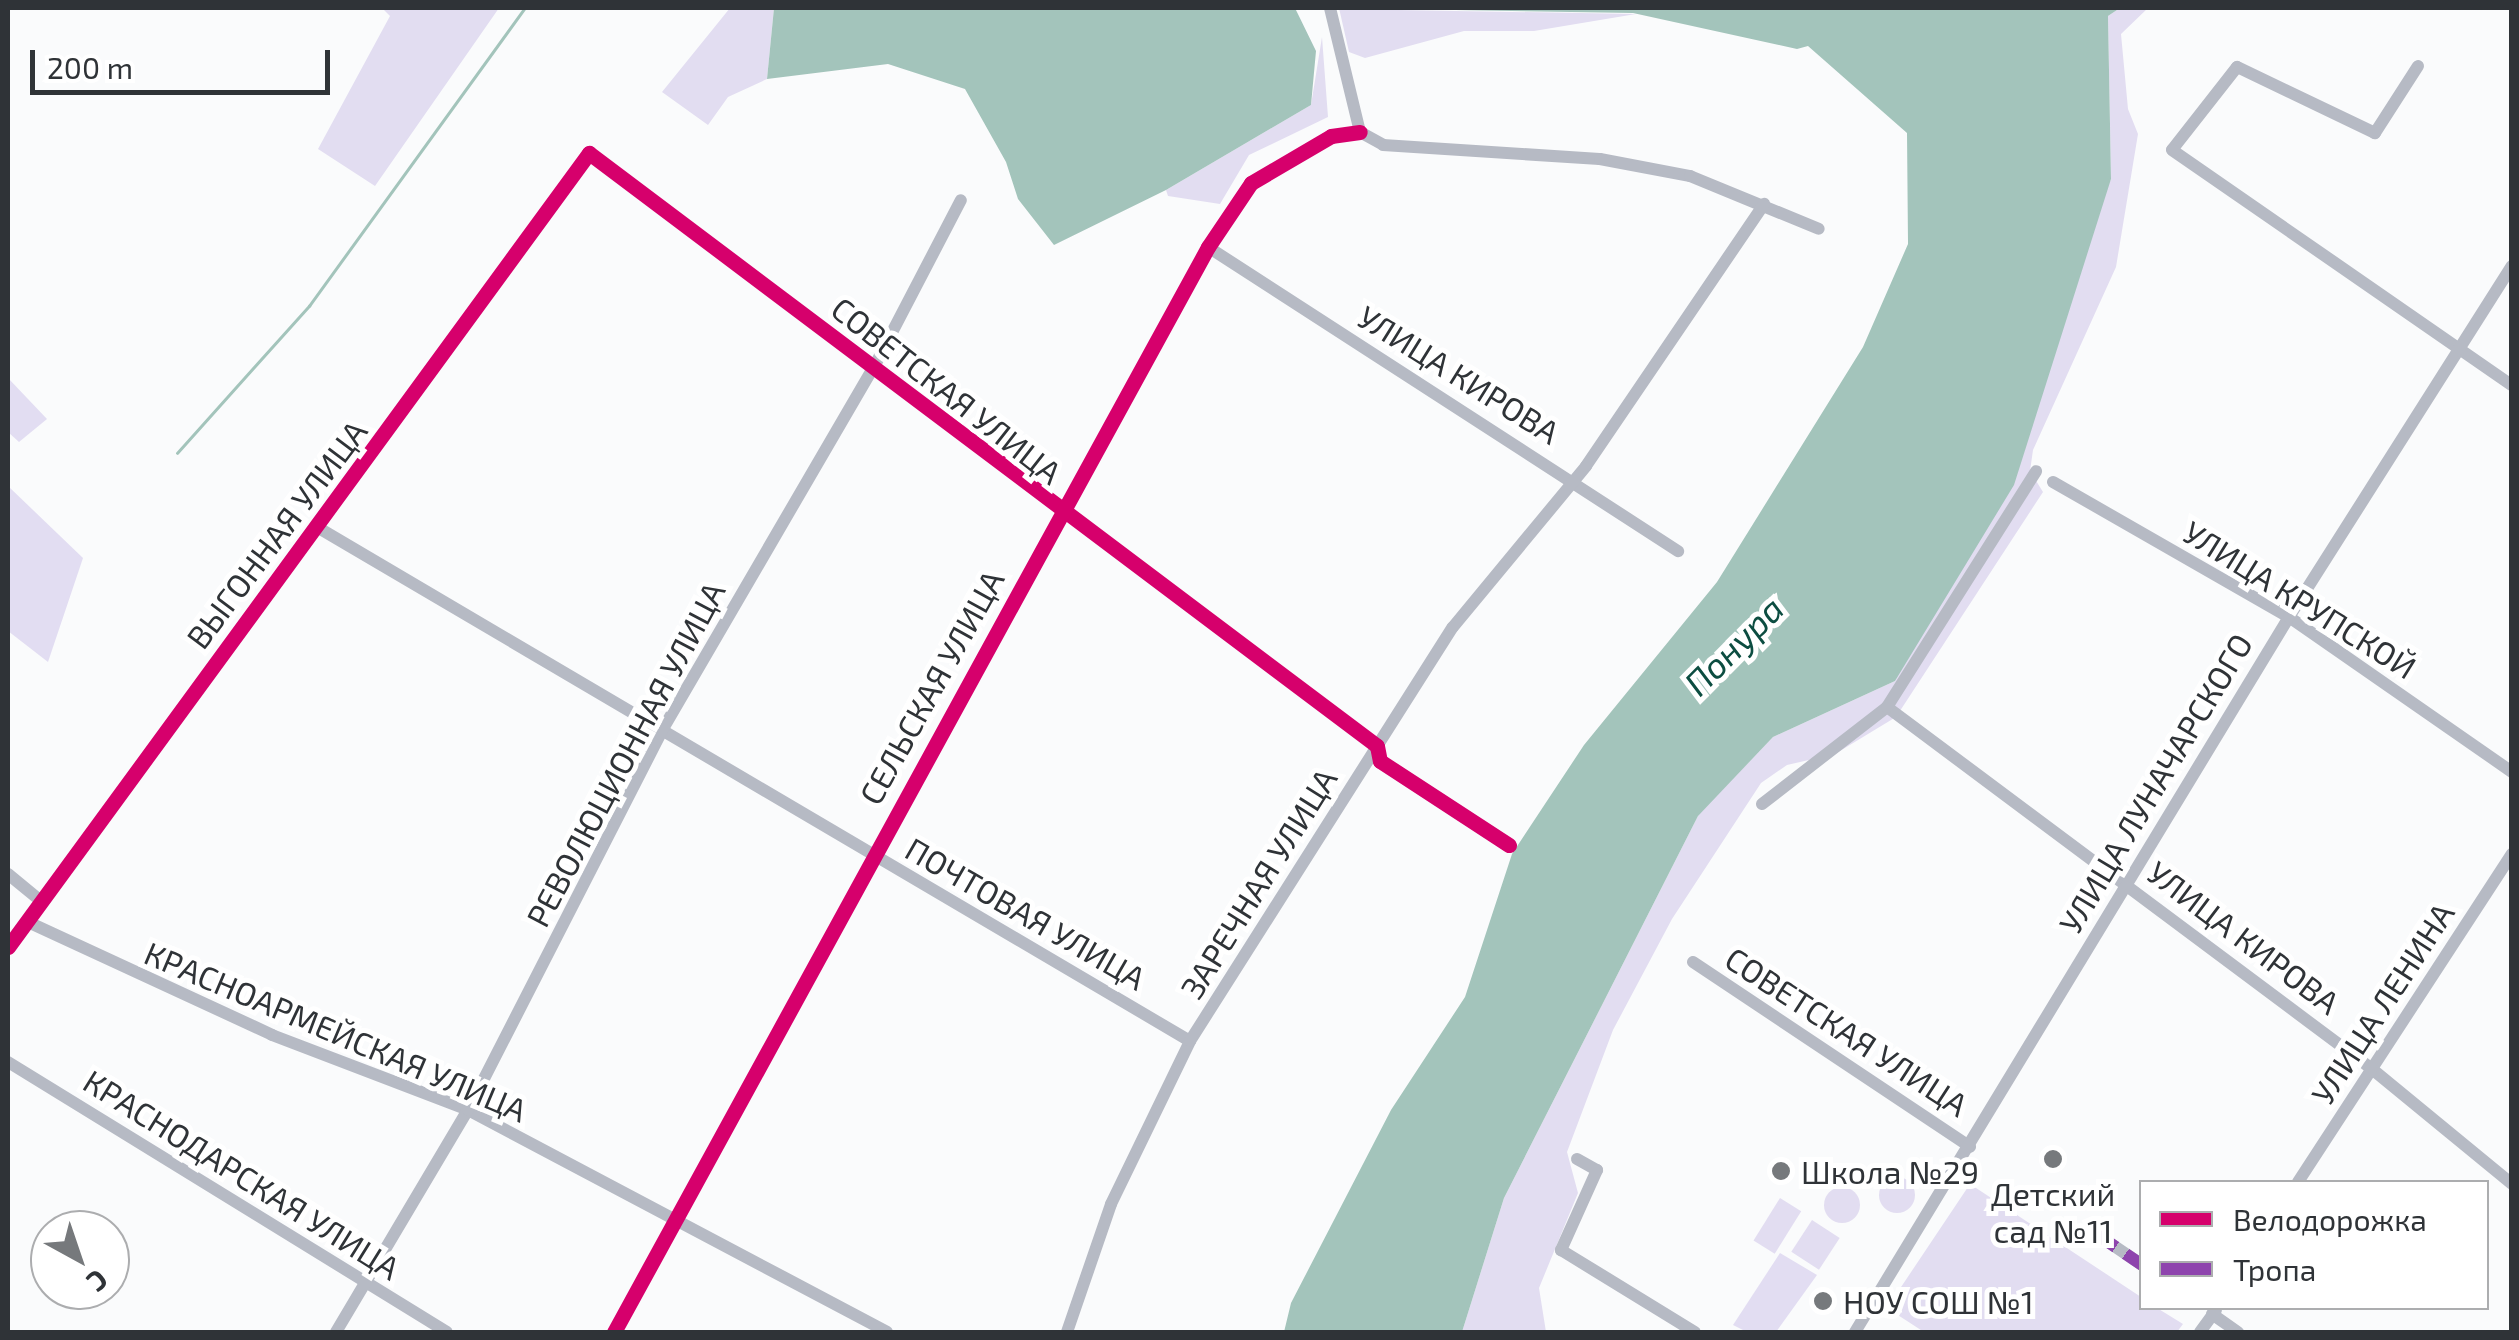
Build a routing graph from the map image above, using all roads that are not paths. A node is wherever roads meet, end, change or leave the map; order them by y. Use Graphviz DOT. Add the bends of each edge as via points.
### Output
graph roads {
  1 [pos="1330,8"];
  2 [pos="2418,66"];
  3 [pos="1360,132"];
  4 [pos="589,154"];
  5 [pos="961,200"];
  6 [pos="1764,204"];
  7 [pos="1819,228"];
  8 [pos="1208,247"];
  9 [pos="2512,266"];
  10 [pos="2461,347"];
  11 [pos="874,368"];
  12 [pos="2512,385"];
  13 [pos="2036,471"];
  14 [pos="1571,478"];
  15 [pos="2052,482"];
  16 [pos="1060,511"];
  17 [pos="317,526"];
  18 [pos="1678,550"];
  19 [pos="2288,616"];
  20 [pos="1887,707"];
  21 [pos="660,734"];
  22 [pos="1376,746"];
  23 [pos="2512,772"];
  24 [pos="1762,804"];
  25 [pos="1509,846"];
  26 [pos="870,854"];
  27 [pos="2512,854"];
  28 [pos="8,874"];
  29 [pos="2126,881"];
  30 [pos="42,902"];
  31 [pos="28,922"];
  32 [pos="8,947"];
  33 [pos="1692,962"];
  34 [pos="1190,1042"];
  35 [pos="8,1062"];
  36 [pos="2372,1069"];
  37 [pos="468,1110"];
  38 [pos="1970,1147"];
  39 [pos="1577,1159"];
  40 [pos="2299,1180"];
  41 [pos="2512,1184"];
  42 [pos="675,1221"];
  43 [pos="2095,1232"];
  44 [pos="2139,1263"];
  45 [pos="367,1283"];
  46 [pos="2215,1311"];
  47 [pos="336,1332"];
  48 [pos="446,1332"];
  49 [pos="614,1332"];
  50 [pos="887,1332"];
  51 [pos="1067,1332"];
  52 [pos="1695,1332"];
  53 [pos="1854,1332"];
  54 [pos="2200,1332"];
  55 [pos="2238,1332"];
  1 -- 3 [label="street"];
  2 -- 10 [label="street" via="2376,133 2237,68 2172,150"];
  3 -- 6 [label="street" via="1383,145 1600,159 1690,176"];
  3 -- 8 [label="street, СЕЛЬСКАЯ УЛИЦА" via="1331,136 1252,184"];
  4 -- 11 [label="street, СОВЕТСКАЯ УЛИЦА"];
  4 -- 17 [label="street, ВЫГОННАЯ УЛИЦА"];
  5 -- 11 [label="street, РЕВОЛЮЦИОННАЯ УЛИЦА"];
  6 -- 7 [label="street"];
  6 -- 14 [label="street, ЗАРЕЧНАЯ УЛИЦА" via="1586,466"];
  8 -- 14 [label="street, УЛИЦА КИРОВА"];
  8 -- 16 [label="street, СЕЛЬСКАЯ УЛИЦА"];
  9 -- 10 [label="street, УЛИЦА ЛУНАЧАРСКОГО"];
  10 -- 12 [label="street"];
  10 -- 19 [label="street, УЛИЦА ЛУНАЧАРСКОГО"];
  11 -- 16 [label="street, СОВЕТСКАЯ УЛИЦА"];
  11 -- 21 [label="street, РЕВОЛЮЦИОННАЯ УЛИЦА"];
  13 -- 20 [label="street"];
  14 -- 18 [label="street, УЛИЦА КИРОВА"];
  14 -- 22 [label="street, ЗАРЕЧНАЯ УЛИЦА" via="1453,627"];
  15 -- 19 [label="street, УЛИЦА КРУПСКОЙ"];
  16 -- 22 [label="street, СОВЕТСКАЯ УЛИЦА"];
  16 -- 26 [label="street, СЕЛЬСКАЯ УЛИЦА"];
  17 -- 21 [label="street, ПОЧТОВАЯ УЛИЦА"];
  17 -- 30 [label="street, ВЫГОННАЯ УЛИЦА"];
  19 -- 23 [label="street, УЛИЦА КРУПСКОЙ"];
  19 -- 29 [label="street, УЛИЦА ЛУНАЧАРСКОГО"];
  20 -- 24 [label="street"];
  20 -- 29 [label="street, УЛИЦА КИРОВА"];
  21 -- 26 [label="street, ПОЧТОВАЯ УЛИЦА"];
  21 -- 37 [label="street, РЕВОЛЮЦИОННАЯ УЛИЦА"];
  22 -- 25 [label="street, СОВЕТСКАЯ УЛИЦА" via="1380,762"];
  22 -- 34 [label="street, ЗАРЕЧНАЯ УЛИЦА"];
  26 -- 34 [label="street, ПОЧТОВАЯ УЛИЦА"];
  26 -- 42 [label="street, СЕЛЬСКАЯ УЛИЦА"];
  27 -- 36 [label="street, УЛИЦА ЛЕНИНА"];
  28 -- 30 [label="street"];
  29 -- 36 [label="street, УЛИЦА КИРОВА"];
  29 -- 38 [label="street, УЛИЦА ЛУНАЧАРСКОГО"];
  30 -- 31 [label="street, ВЫГОННАЯ УЛИЦА"];
  31 -- 32 [label="street, ВЫГОННАЯ УЛИЦА"];
  31 -- 37 [label="street, КРАСНОАРМЕЙСКАЯ УЛИЦА" via="272,1035"];
  33 -- 38 [label="street, СОВЕТСКАЯ УЛИЦА"];
  34 -- 51 [label="street, ЗАРЕЧНАЯ УЛИЦА" via="1111,1204"];
  35 -- 45 [label="street, КРАСНОДАРСКАЯ УЛИЦА"];
  36 -- 40 [label="street, УЛИЦА ЛЕНИНА"];
  36 -- 41 [label="street, УЛИЦА КИРОВА"];
  37 -- 42 [label="street, КРАСНОАРМЕЙСКАЯ УЛИЦА"];
  37 -- 45 [label="street, РЕВОЛЮЦИОННАЯ УЛИЦА"];
  38 -- 53 [label="street, УЛИЦА ЛУНАЧАРСКОГО"];
  39 -- 52 [label="street" via="1597,1170 1562,1250"];
  42 -- 49 [label="street, СЕЛЬСКАЯ УЛИЦА"];
  42 -- 50 [label="street, КРАСНОАРМЕЙСКАЯ УЛИЦА"];
  43 -- 44 [label="street"];
  45 -- 47 [label="street, РЕВОЛЮЦИОННАЯ УЛИЦА"];
  45 -- 48 [label="street, КРАСНОДАРСКАЯ УЛИЦА"];
  46 -- 54 [label="street"];
  46 -- 55 [label="street"];
}
